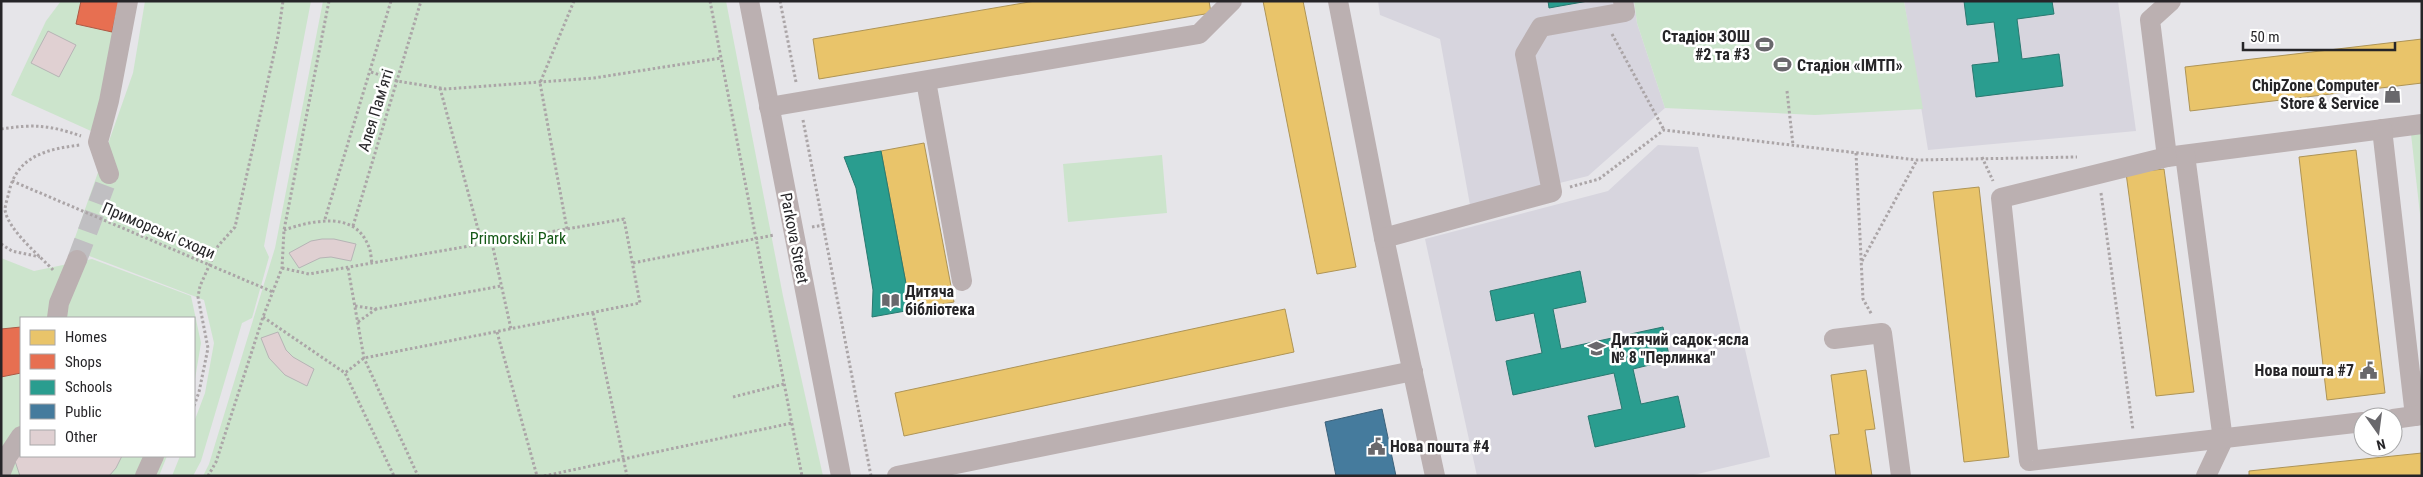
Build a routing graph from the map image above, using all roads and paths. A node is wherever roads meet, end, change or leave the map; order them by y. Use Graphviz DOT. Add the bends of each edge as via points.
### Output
graph roads {
  1 [pos="128,1"];
  2 [pos="283,1"];
  3 [pos="329,1"];
  4 [pos="392,1"];
  5 [pos="421,1"];
  6 [pos="574,1"];
  7 [pos="710,1"];
  8 [pos="748,1"];
  9 [pos="780,1"];
  10 [pos="1232,1"];
  11 [pos="1338,1"];
  12 [pos="1623,1"];
  13 [pos="2177,2"];
  14 [pos="1602,17"];
  15 [pos="721,58"];
  16 [pos="371,72"];
  17 [pos="397,81"];
  18 [pos="926,81"];
  19 [pos="540,83"];
  20 [pos="440,88"];
  21 [pos="1787,91"];
  22 [pos="800,102"];
  23 [pos="769,107"];
  24 [pos="2422,124"];
  25 [pos="1,129"];
  26 [pos="2382,129"];
  27 [pos="1664,130"];
  28 [pos="98,142"];
  29 [pos="1793,145"];
  30 [pos="1856,152"];
  31 [pos="2176,156"];
  32 [pos="1982,157"];
  33 [pos="2080,157"];
  34 [pos="1917,160"];
  35 [pos="2098,173"];
  36 [pos="109,174"];
  37 [pos="12,181"];
  38 [pos="1552,192"];
  39 [pos="2001,198"];
  40 [pos="325,220"];
  41 [pos="824,225"];
  42 [pos="353,226"];
  43 [pos="567,229"];
  44 [pos="284,230"];
  45 [pos="793,231"];
  46 [pos="755,238"];
  47 [pos="1384,238"];
  48 [pos="492,242"];
  49 [pos="1,244"];
  50 [pos="482,244"];
  51 [pos="41,257"];
  52 [pos="77,260"];
  53 [pos="1861,262"];
  54 [pos="633,263"];
  55 [pos="372,264"];
  56 [pos="209,265"];
  57 [pos="282,268"];
  58 [pos="348,268"];
  59 [pos="962,281"];
  60 [pos="66,284"];
  61 [pos="501,286"];
  62 [pos="273,292"];
  63 [pos="355,306"];
  64 [pos="376,309"];
  65 [pos="593,313"];
  66 [pos="57,317"];
  67 [pos="263,317"];
  68 [pos="358,322"];
  69 [pos="511,329"];
  70 [pos="496,332"];
  71 [pos="1882,333"];
  72 [pos="1834,339"];
  73 [pos="364,358"];
  74 [pos="1413,371"];
  75 [pos="345,373"];
  76 [pos="784,384"];
  77 [pos="733,397"];
  78 [pos="195,403"];
  79 [pos="2418,416"];
  80 [pos="2403,417"];
  81 [pos="792,423"];
  82 [pos="2353,423"];
  83 [pos="20,438"];
  84 [pos="2223,440"];
  85 [pos="2136,449"];
  86 [pos="154,457"];
  87 [pos="624,459"];
  88 [pos="1,472"];
  89 [pos="145,476"];
  90 [pos="208,476"];
  91 [pos="394,476"];
  92 [pos="418,476"];
  93 [pos="538,476"];
  94 [pos="544,476"];
  95 [pos="627,476"];
  96 [pos="802,476"];
  97 [pos="840,476"];
  98 [pos="871,476"];
  99 [pos="897,476"];
  100 [pos="1435,476"];
  101 [pos="1902,476"];
  102 [pos="2206,476"];
  1 -- 28 [label="street"];
  2 -- 56 [label="path" via="235,226 218,246"];
  3 -- 44 [label="path"];
  4 -- 16 [label="path, Алея Пам'яті"];
  5 -- 17 [label="path, Алея Пам'яті"];
  6 -- 19 [label="path"];
  7 -- 15 [label="path"];
  8 -- 23 [label="street, Parkova Street"];
  9 -- 22 [label="path"];
  10 -- 18 [label="street" via="1199,34"];
  11 -- 47 [label="street"];
  12 -- 14 [label="street" via="1625,12"];
  13 -- 31 [label="street" via="2150,20"];
  14 -- 27 [label="path"];
  14 -- 38 [label="street" via="1541,26 1525,54"];
  15 -- 19 [label="path"];
  15 -- 46 [label="path"];
  16 -- 17 [label="path"];
  16 -- 40 [label="path, Алея Пам'яті"];
  17 -- 20 [label="path"];
  17 -- 42 [label="path, Алея Пам'яті"];
  18 -- 22 [label="street"];
  18 -- 59 [label="street"];
  19 -- 20 [label="path"];
  19 -- 43 [label="path"];
  20 -- 50 [label="path"];
  21 -- 29 [label="path"];
  22 -- 23 [label="street"];
  22 -- 41 [label="path"];
  23 -- 45 [label="street, Parkova Street"];
  24 -- 26 [label="street"];
  25 -- 28 [label="path" via="35,124 59,128"];
  26 -- 31 [label="street"];
  26 -- 79 [label="street"];
  27 -- 29 [label="path"];
  27 -- 38 [label="path" via="1598,179"];
  28 -- 36 [label="street"];
  28 -- 37 [label="path" via="48,149 29,160"];
  29 -- 30 [label="path"];
  30 -- 34 [label="path"];
  30 -- 53 [label="path"];
  31 -- 35 [label="street"];
  31 -- 84 [label="street"];
  32 -- 33 [label="path"];
  32 -- 34 [label="path"];
  32 -- 39 [label="path"];
  34 -- 53 [label="path"];
  35 -- 39 [label="street"];
  35 -- 85 [label="path"];
  37 -- 51 [label="path" via="6,210 15,231"];
  37 -- 56 [label="path, Приморські сходи"];
  38 -- 47 [label="street"];
  39 -- 85 [label="street" via="2029,461"];
  40 -- 42 [label="path"];
  40 -- 44 [label="path"];
  41 -- 45 [label="path"];
  41 -- 98 [label="path"];
  42 -- 55 [label="path" via="368,244"];
  43 -- 48 [label="path"];
  43 -- 54 [label="path" via="624,219"];
  44 -- 57 [label="path"];
  45 -- 46 [label="path"];
  45 -- 97 [label="street, Parkova Street"];
  46 -- 54 [label="path"];
  46 -- 76 [label="path"];
  47 -- 74 [label="street"];
  48 -- 50 [label="path"];
  48 -- 61 [label="path"];
  49 -- 51 [label="path" via="12,251"];
  50 -- 55 [label="path"];
  51 -- 60 [label="path"];
  52 -- 60 [label="street"];
  53 -- 71 [label="path" via="1863,299"];
  54 -- 65 [label="path" via="640,303"];
  55 -- 58 [label="path"];
  56 -- 62 [label="path, Приморські сходи"];
  56 -- 78 [label="path" via="198,297 208,348"];
  57 -- 58 [label="path" via="309,274"];
  57 -- 62 [label="path"];
  58 -- 63 [label="path"];
  60 -- 66 [label="street"];
  61 -- 64 [label="path"];
  61 -- 69 [label="path"];
  62 -- 67 [label="path"];
  63 -- 64 [label="path"];
  63 -- 68 [label="path"];
  64 -- 68 [label="path"];
  65 -- 69 [label="path"];
  65 -- 87 [label="path"];
  67 -- 75 [label="path"];
  67 -- 90 [label="path" via="216,462"];
  68 -- 73 [label="path"];
  69 -- 70 [label="path"];
  70 -- 73 [label="path"];
  70 -- 93 [label="path"];
  71 -- 72 [label="street"];
  71 -- 101 [label="street"];
  73 -- 75 [label="path"];
  73 -- 92 [label="path"];
  74 -- 99 [label="street"];
  74 -- 100 [label="street"];
  75 -- 91 [label="path"];
  76 -- 77 [label="path"];
  76 -- 81 [label="path"];
  79 -- 80 [label="street"];
  81 -- 87 [label="path"];
  81 -- 96 [label="path"];
  82 -- 84 [label="street"];
  83 -- 88 [label="street"];
  84 -- 85 [label="street"];
  84 -- 102 [label="street"];
  86 -- 89 [label="street"];
  87 -- 94 [label="path"];
  87 -- 95 [label="path"];
}
